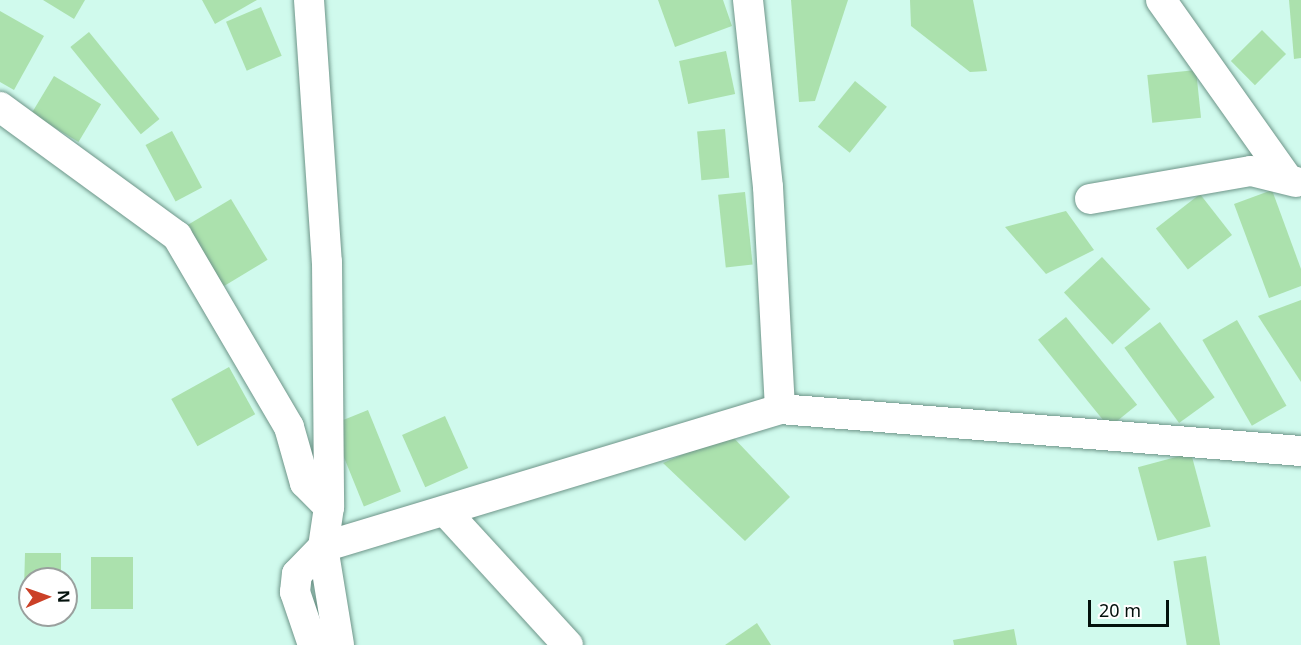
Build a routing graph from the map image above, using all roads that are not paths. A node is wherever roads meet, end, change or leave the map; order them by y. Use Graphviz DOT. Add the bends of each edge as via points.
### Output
graph roads {
  1 [pos="309,0"];
  2 [pos="748,0"];
  3 [pos="1161,0"];
  4 [pos="0,107"];
  5 [pos="1294,181"];
  6 [pos="1090,199"];
  7 [pos="780,409"];
  8 [pos="1301,451"];
  9 [pos="329,507"];
  10 [pos="446,511"];
  11 [pos="322,547"];
  12 [pos="313,645"];
  13 [pos="339,645"];
  14 [pos="568,645"];
  1 -- 9 [label="street" via="327,261"];
  2 -- 7 [label="street" via="768,187"];
  3 -- 5 [label="street"];
  4 -- 9 [label="street" via="177,236 289,427 305,483"];
  5 -- 6 [label="street" via="1251,171"];
  7 -- 8 [label="street"];
  7 -- 10 [label="street"];
  9 -- 11 [label="street"];
  10 -- 11 [label="street"];
  10 -- 14 [label="street"];
  11 -- 12 [label="street" via="297,574 295,592"];
  11 -- 13 [label="street"];
}
